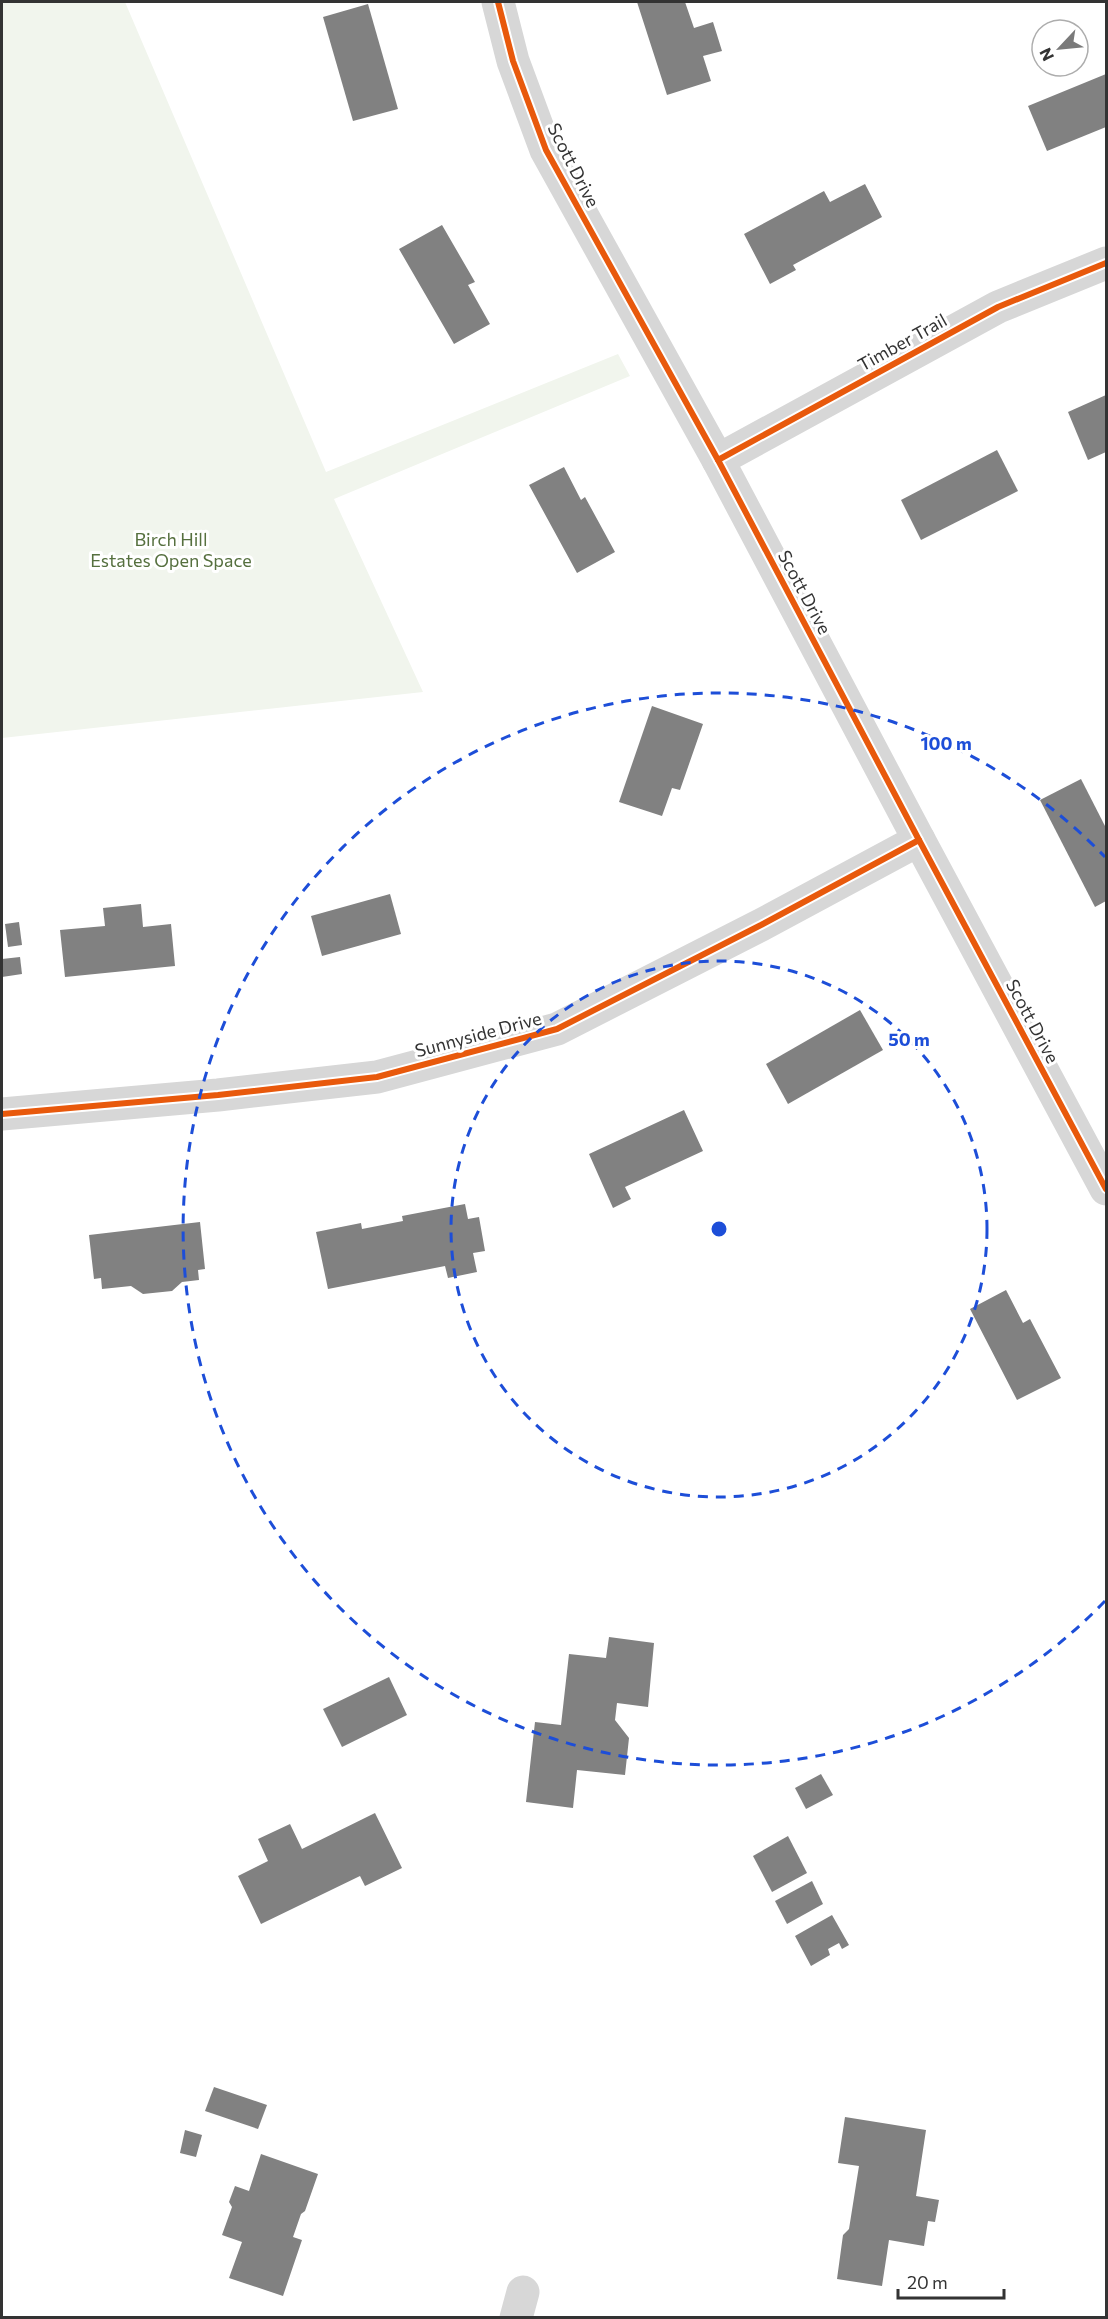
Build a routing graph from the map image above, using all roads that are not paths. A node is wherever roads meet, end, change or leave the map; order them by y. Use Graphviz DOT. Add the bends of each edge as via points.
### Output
graph roads {
  1 [pos="498,2"];
  2 [pos="1107,263"];
  3 [pos="718,460"];
  4 [pos="919,840"];
  5 [pos="2,1114"];
  6 [pos="1107,1189"];
  1 -- 3 [label="street, Scott Drive" via="513,61 546,150"];
  2 -- 3 [label="street, Timber Trail" via="998,307"];
  3 -- 4 [label="street, Scott Drive"];
  4 -- 5 [label="street, Sunnyside Drive" via="557,1029 377,1077"];
  4 -- 6 [label="street, Scott Drive"];
}
